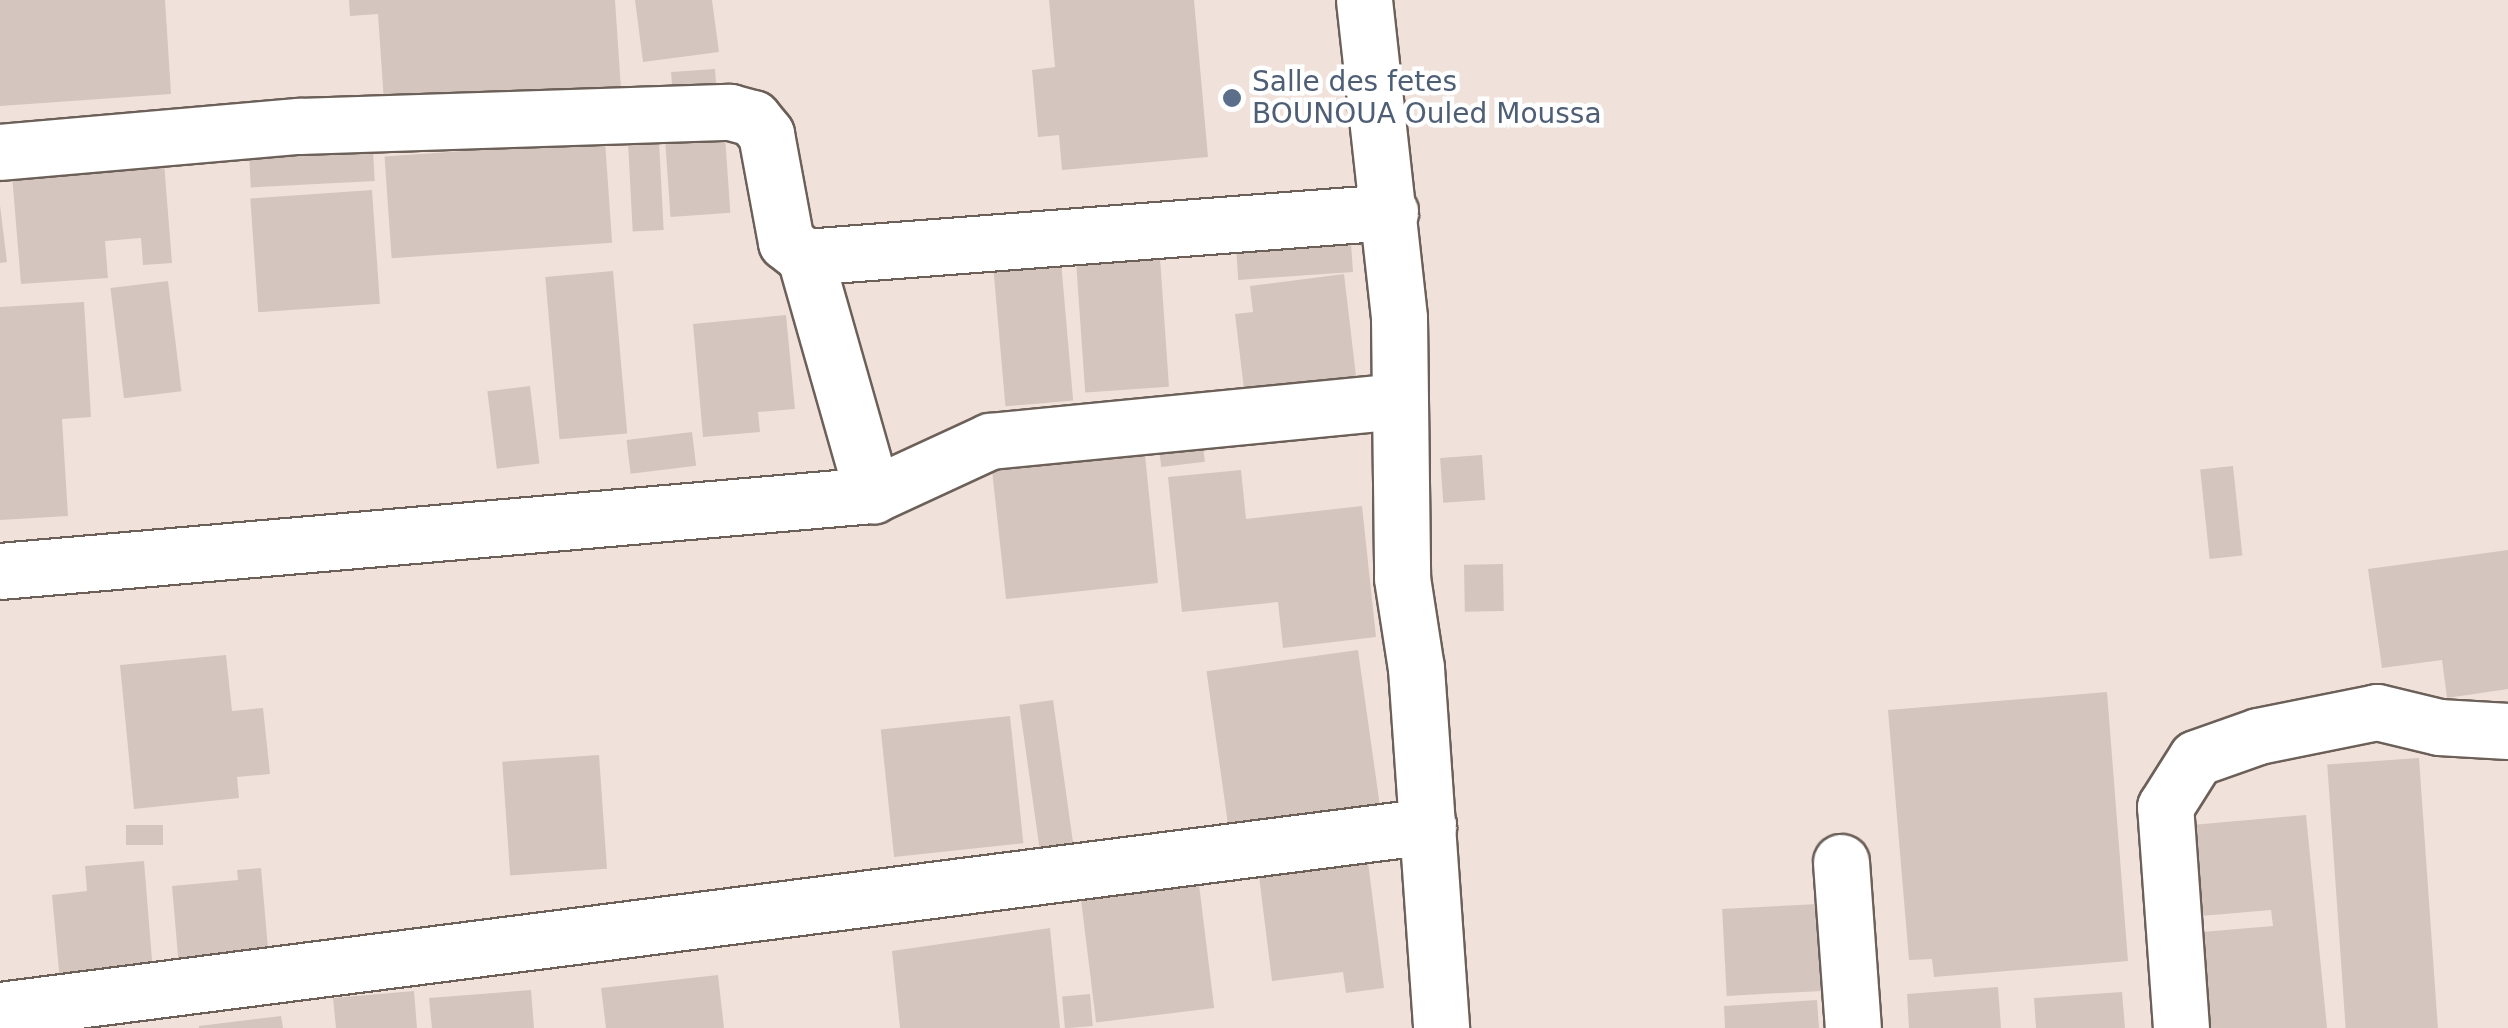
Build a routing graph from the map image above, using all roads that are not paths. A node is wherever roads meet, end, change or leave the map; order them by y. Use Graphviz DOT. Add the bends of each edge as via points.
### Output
graph roads {
  1 [pos="1364,0"];
  2 [pos="0,152"];
  3 [pos="1390,212"];
  4 [pos="805,258"];
  5 [pos="1398,401"];
  6 [pos="873,495"];
  7 [pos="0,571"];
  8 [pos="2508,731"];
  9 [pos="1428,826"];
  10 [pos="1841,862"];
  11 [pos="0,1010"];
  12 [pos="1441,1028"];
  13 [pos="1853,1028"];
  14 [pos="2181,1028"];
  1 -- 3 [label="street"];
  2 -- 4 [label="street" via="299,126 730,112 753,118 766,134 786,242"];
  3 -- 4 [label="street"];
  3 -- 5 [label="street"];
  4 -- 6 [label="street"];
  5 -- 6 [label="street" via="990,441"];
  5 -- 9 [label="street" via="1402,578"];
  6 -- 7 [label="street"];
  8 -- 14 [label="street" via="2439,728 2376,712 2258,736 2196,758 2165,808"];
  9 -- 11 [label="street"];
  9 -- 12 [label="street"];
  10 -- 13 [label="street"];
}
